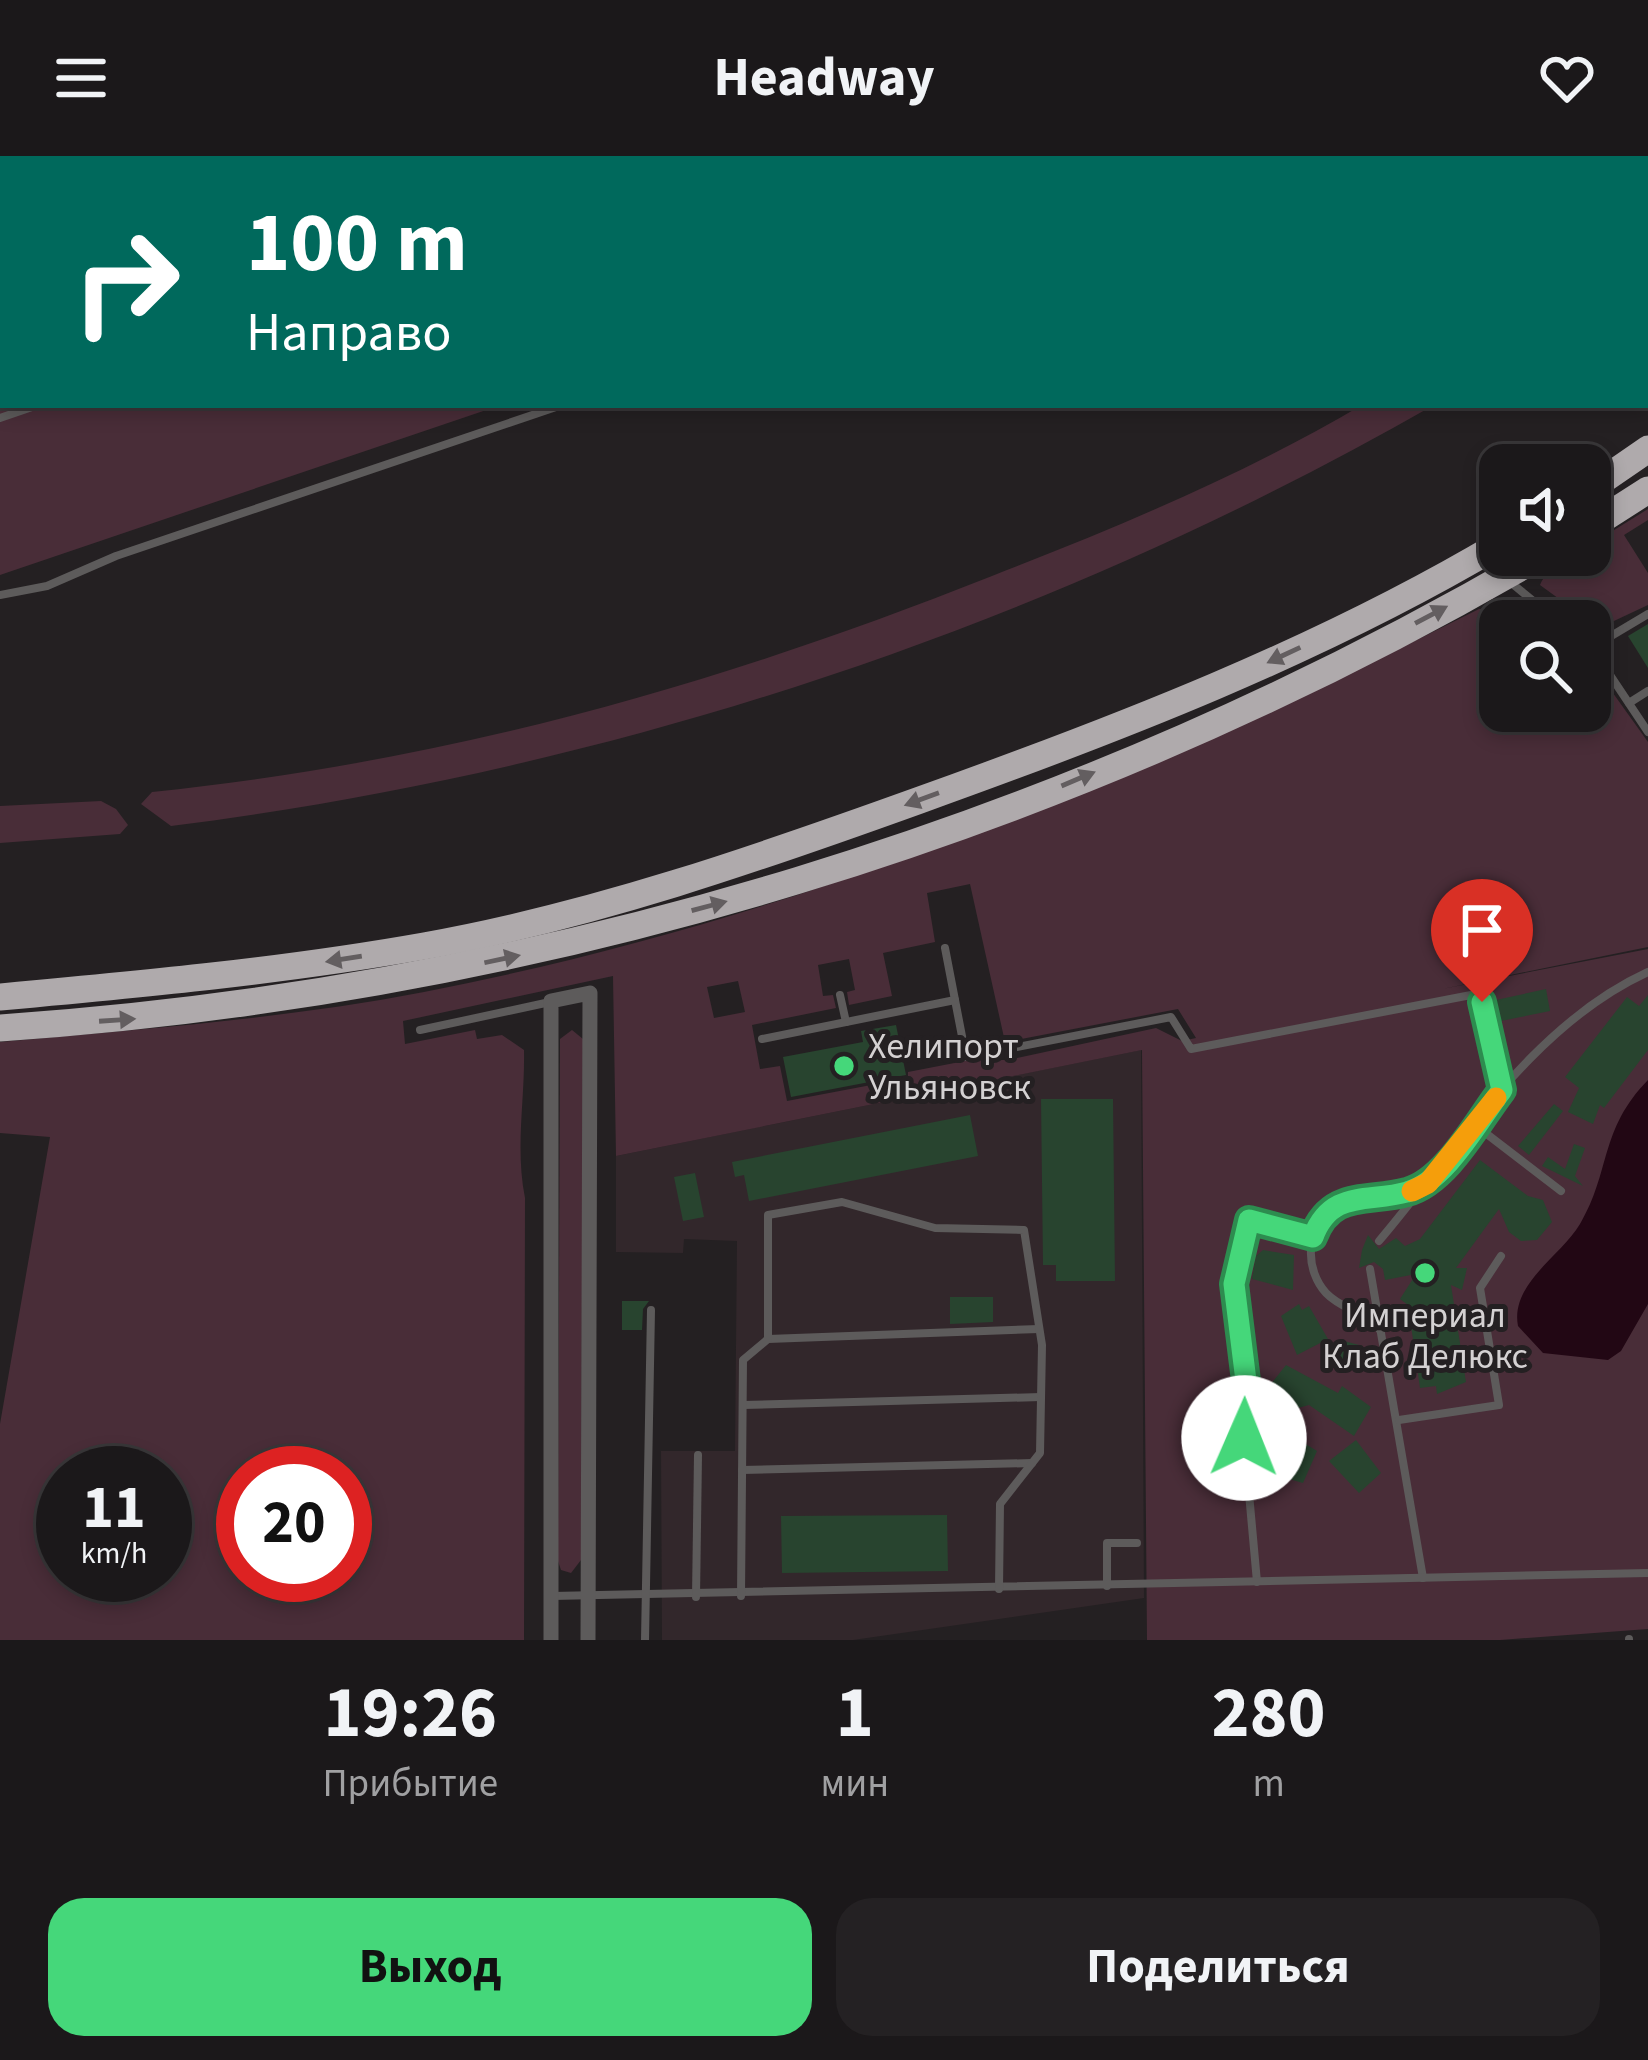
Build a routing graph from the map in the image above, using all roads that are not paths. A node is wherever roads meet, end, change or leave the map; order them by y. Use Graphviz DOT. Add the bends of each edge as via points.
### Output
graph roads {
  1 [pos="29,408"];
  2 [pos="553,408"];
  3 [pos="0,418"];
  4 [pos="1648,449"];
  5 [pos="1611,475"];
  6 [pos="1648,490"];
  7 [pos="1611,514"];
  8 [pos="1479,555"];
  9 [pos="1504,577"];
  10 [pos="0,596"];
  11 [pos="1532,600"];
  12 [pos="1648,614"];
  13 [pos="1611,635"];
  14 [pos="1611,677"];
  15 [pos="1648,692"];
  16 [pos="1629,704"];
  17 [pos="1648,732"];
  18 [pos="944,947"];
  19 [pos="1648,972"];
  20 [pos="840,995"];
  21 [pos="0,997"];
  22 [pos="955,1000"];
  23 [pos="551,1001"];
  24 [pos="845,1022"];
  25 [pos="0,1028"];
  26 [pos="420,1030"];
  27 [pos="762,1039"];
  28 [pos="1502,1090"];
  29 [pos="1475,1125"];
  30 [pos="1428,1183"];
  31 [pos="1562,1191"];
  32 [pos="1313,1237"];
  33 [pos="1378,1241"];
  34 [pos="1501,1256"];
  35 [pos="1370,1268"];
  36 [pos="651,1310"];
  37 [pos="1039,1329"];
  38 [pos="1384,1338"];
  39 [pos="768,1339"];
  40 [pos="1041,1396"];
  41 [pos="743,1405"];
  42 [pos="1399,1420"];
  43 [pos="698,1455"];
  44 [pos="1032,1462"];
  45 [pos="742,1470"];
  46 [pos="1137,1543"];
  47 [pos="1648,1573"];
  48 [pos="1423,1578"];
  49 [pos="1257,1582"];
  50 [pos="1107,1586"];
  51 [pos="999,1589"];
  52 [pos="551,1596"];
  53 [pos="741,1596"];
  54 [pos="588,1597"];
  55 [pos="696,1597"];
  56 [pos="645,1598"];
  57 [pos="551,1640"];
  58 [pos="588,1640"];
  59 [pos="646,1640"];
  1 -- 3 [label="lane"];
  2 -- 10 [label="lane"];
  4 -- 5 [label="highway"];
  6 -- 7 [label="highway"];
  8 -- 21 [label="highway, one-way" via="1120,728 816,838 589,908 428,946 254,973"];
  9 -- 11 [label="lane"];
  25 -- 9 [label="highway, one-way" via="217,1010 418,977 788,884 1204,726"];
  12 -- 13 [label="lane"];
  14 -- 16 [label="lane"];
  15 -- 16 [label="lane"];
  16 -- 17 [label="lane"];
  18 -- 22 [label="lane"];
  19 -- 28 [label="lane" via="1527,1059"];
  20 -- 24 [label="lane"];
  22 -- 24 [label="lane"];
  22 -- 28 [label="lane" via="966,1057 1171,1017 1191,1048 1478,996"];
  23 -- 26 [label="lane"];
  23 -- 52 [label="street"];
  23 -- 54 [label="street" via="590,993"];
  24 -- 27 [label="lane"];
  28 -- 29 [label="lane"];
  29 -- 30 [label="lane"];
  29 -- 31 [label="lane"];
  30 -- 32 [label="lane" via="1340,1202"];
  30 -- 33 [label="lane"];
  32 -- 38 [label="lane" via="1311,1261 1322,1288 1370,1319"];
  32 -- 49 [label="lane" via="1249,1220 1236,1268"];
  34 -- 42 [label="lane" via="1480,1288 1498,1405"];
  35 -- 38 [label="lane"];
  36 -- 56 [label="lane"];
  37 -- 39 [label="lane"];
  37 -- 39 [label="lane" via="1024,1230 935,1228 842,1202 768,1215"];
  37 -- 40 [label="lane"];
  38 -- 42 [label="lane"];
  39 -- 41 [label="lane" via="743,1360"];
  40 -- 41 [label="lane"];
  40 -- 44 [label="lane" via="1040,1453"];
  41 -- 45 [label="lane"];
  42 -- 48 [label="lane"];
  43 -- 55 [label="lane"];
  44 -- 45 [label="lane"];
  44 -- 51 [label="lane" via="1000,1504"];
  45 -- 53 [label="lane"];
  46 -- 50 [label="lane" via="1107,1543"];
  47 -- 48 [label="lane"];
  48 -- 49 [label="lane"];
  49 -- 50 [label="lane"];
  50 -- 51 [label="lane"];
  51 -- 53 [label="lane"];
  52 -- 54 [label="lane"];
  52 -- 57 [label="street"];
  53 -- 55 [label="lane"];
  54 -- 56 [label="lane"];
  54 -- 58 [label="street"];
  55 -- 56 [label="lane"];
  56 -- 59 [label="lane"];
}
